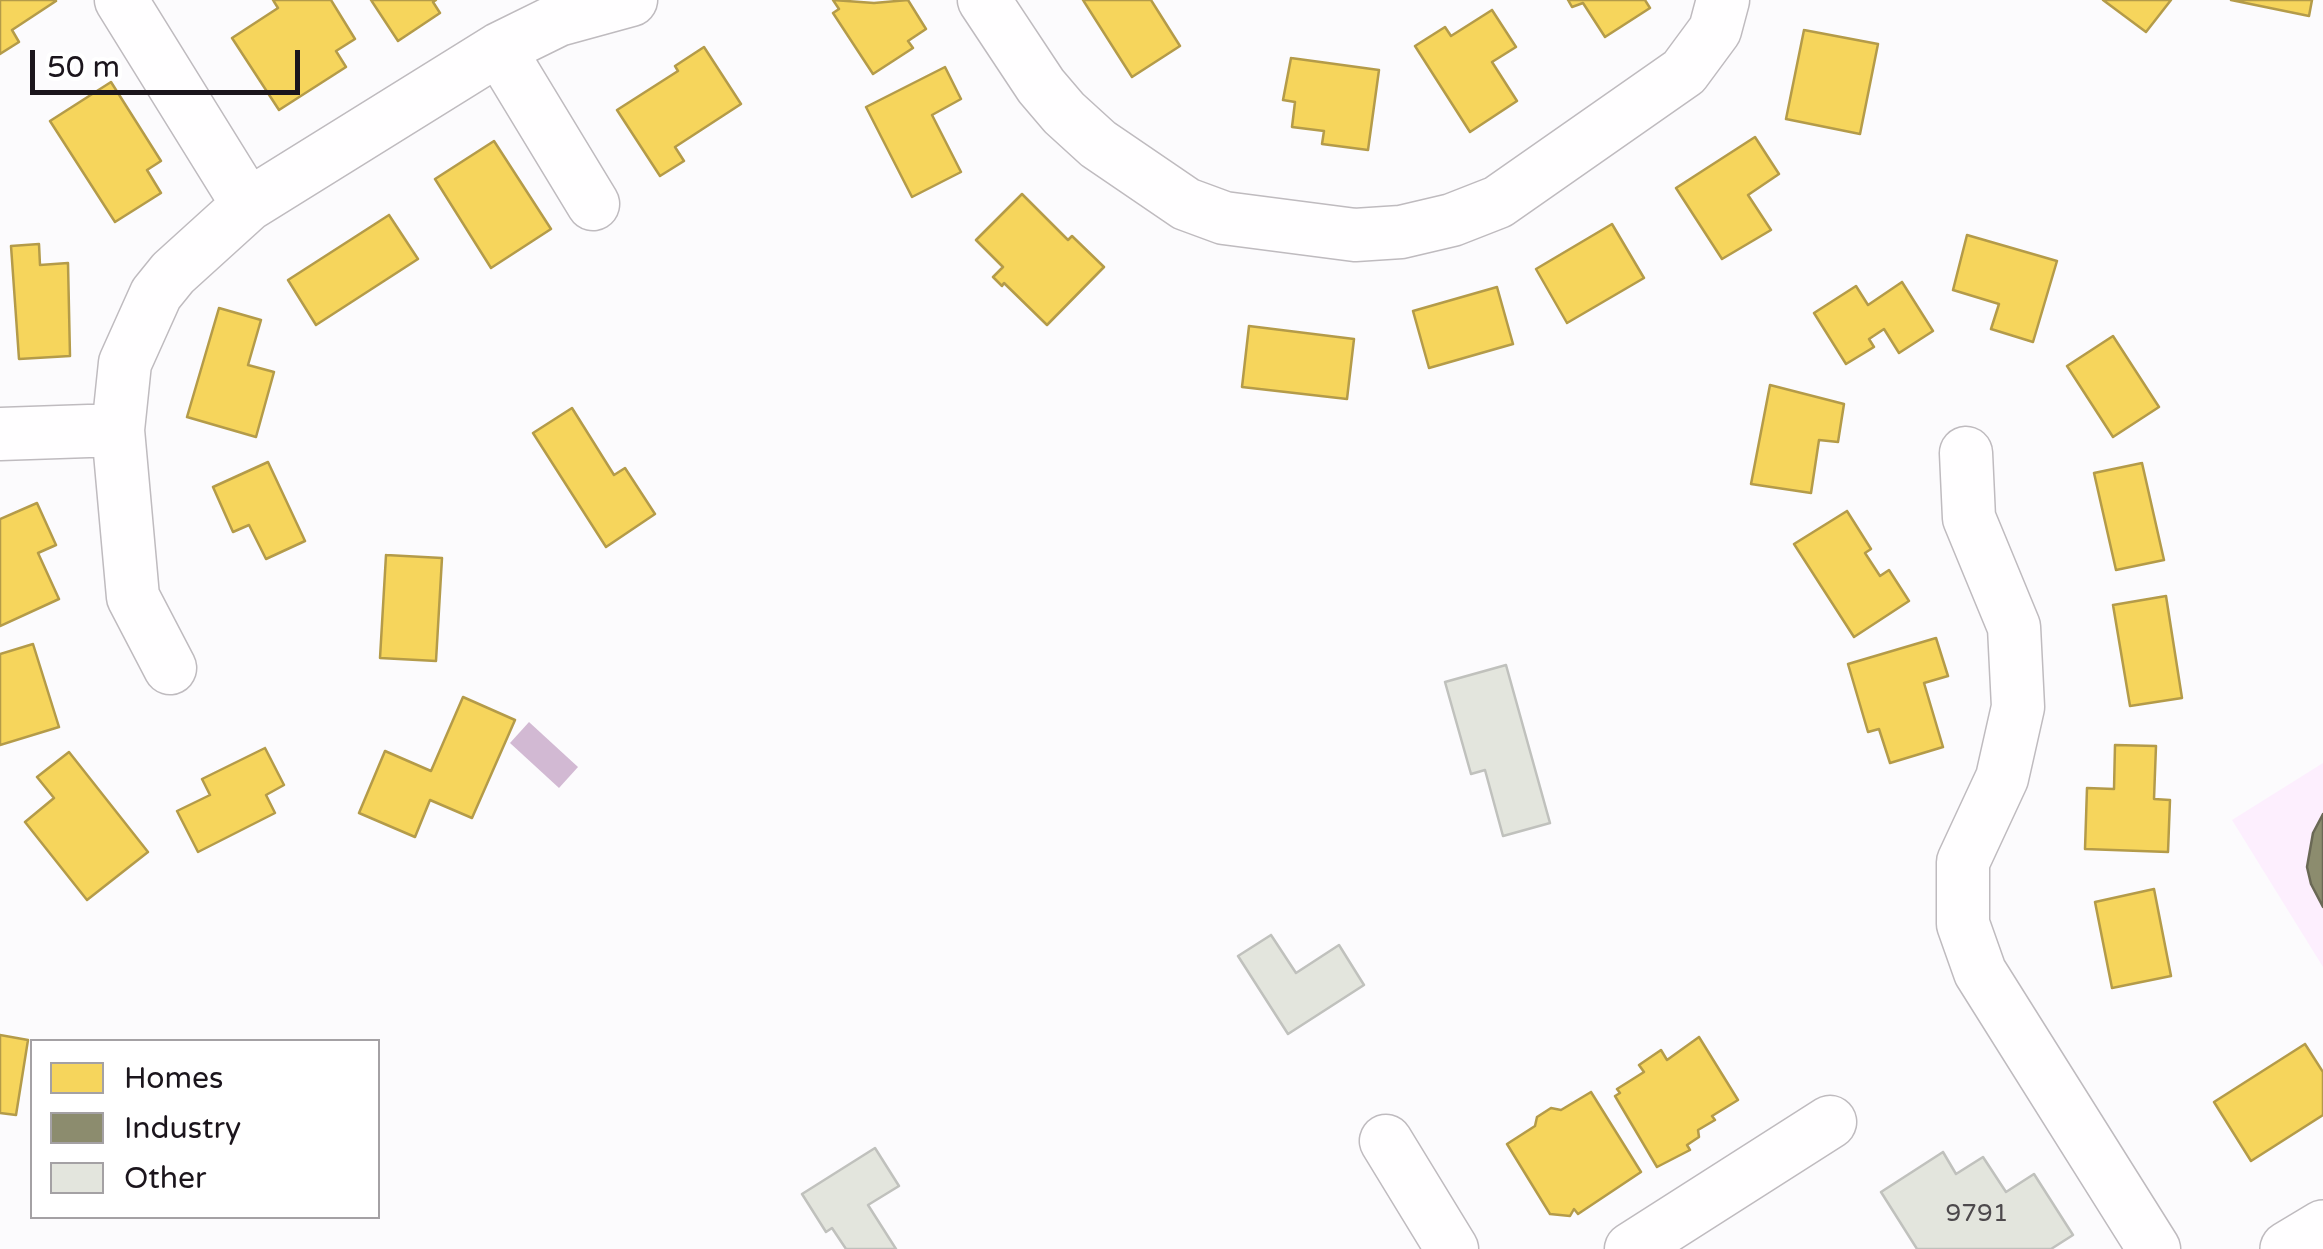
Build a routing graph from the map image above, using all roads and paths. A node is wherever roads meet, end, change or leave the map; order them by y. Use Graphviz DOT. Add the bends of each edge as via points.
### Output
graph roads {
  1 [pos="120,0"];
  2 [pos="631,0"];
  3 [pos="984,0"];
  4 [pos="1724,0"];
  5 [pos="499,50"];
  6 [pos="593,204"];
  7 [pos="248,205"];
  8 [pos="118,430"];
  9 [pos="0,434"];
  10 [pos="1966,453"];
  11 [pos="170,668"];
  12 [pos="1830,1122"];
  13 [pos="1386,1141"];
  14 [pos="2323,1228"];
  15 [pos="1452,1249"];
  16 [pos="1631,1249"];
  17 [pos="2154,1249"];
  18 [pos="2288,1249"];
  1 -- 7 [label="street"];
  2 -- 5 [label="street" via="558,20"];
  3 -- 4 [label="street" via="1064,113 1186,204 1238,221 1355,236 1452,220 1498,202 1684,72 1716,30"];
  5 -- 6 [label="street"];
  5 -- 7 [label="street"];
  7 -- 8 [label="street" via="156,294 125,363"];
  8 -- 9 [label="street"];
  8 -- 11 [label="street" via="133,597"];
  10 -- 17 [label="street" via="1969,518 2014,627 2018,707 2002,778 1964,862 1962,924 1980,972"];
  12 -- 16 [label="street"];
  13 -- 15 [label="street"];
  14 -- 18 [label="main road"];
}
